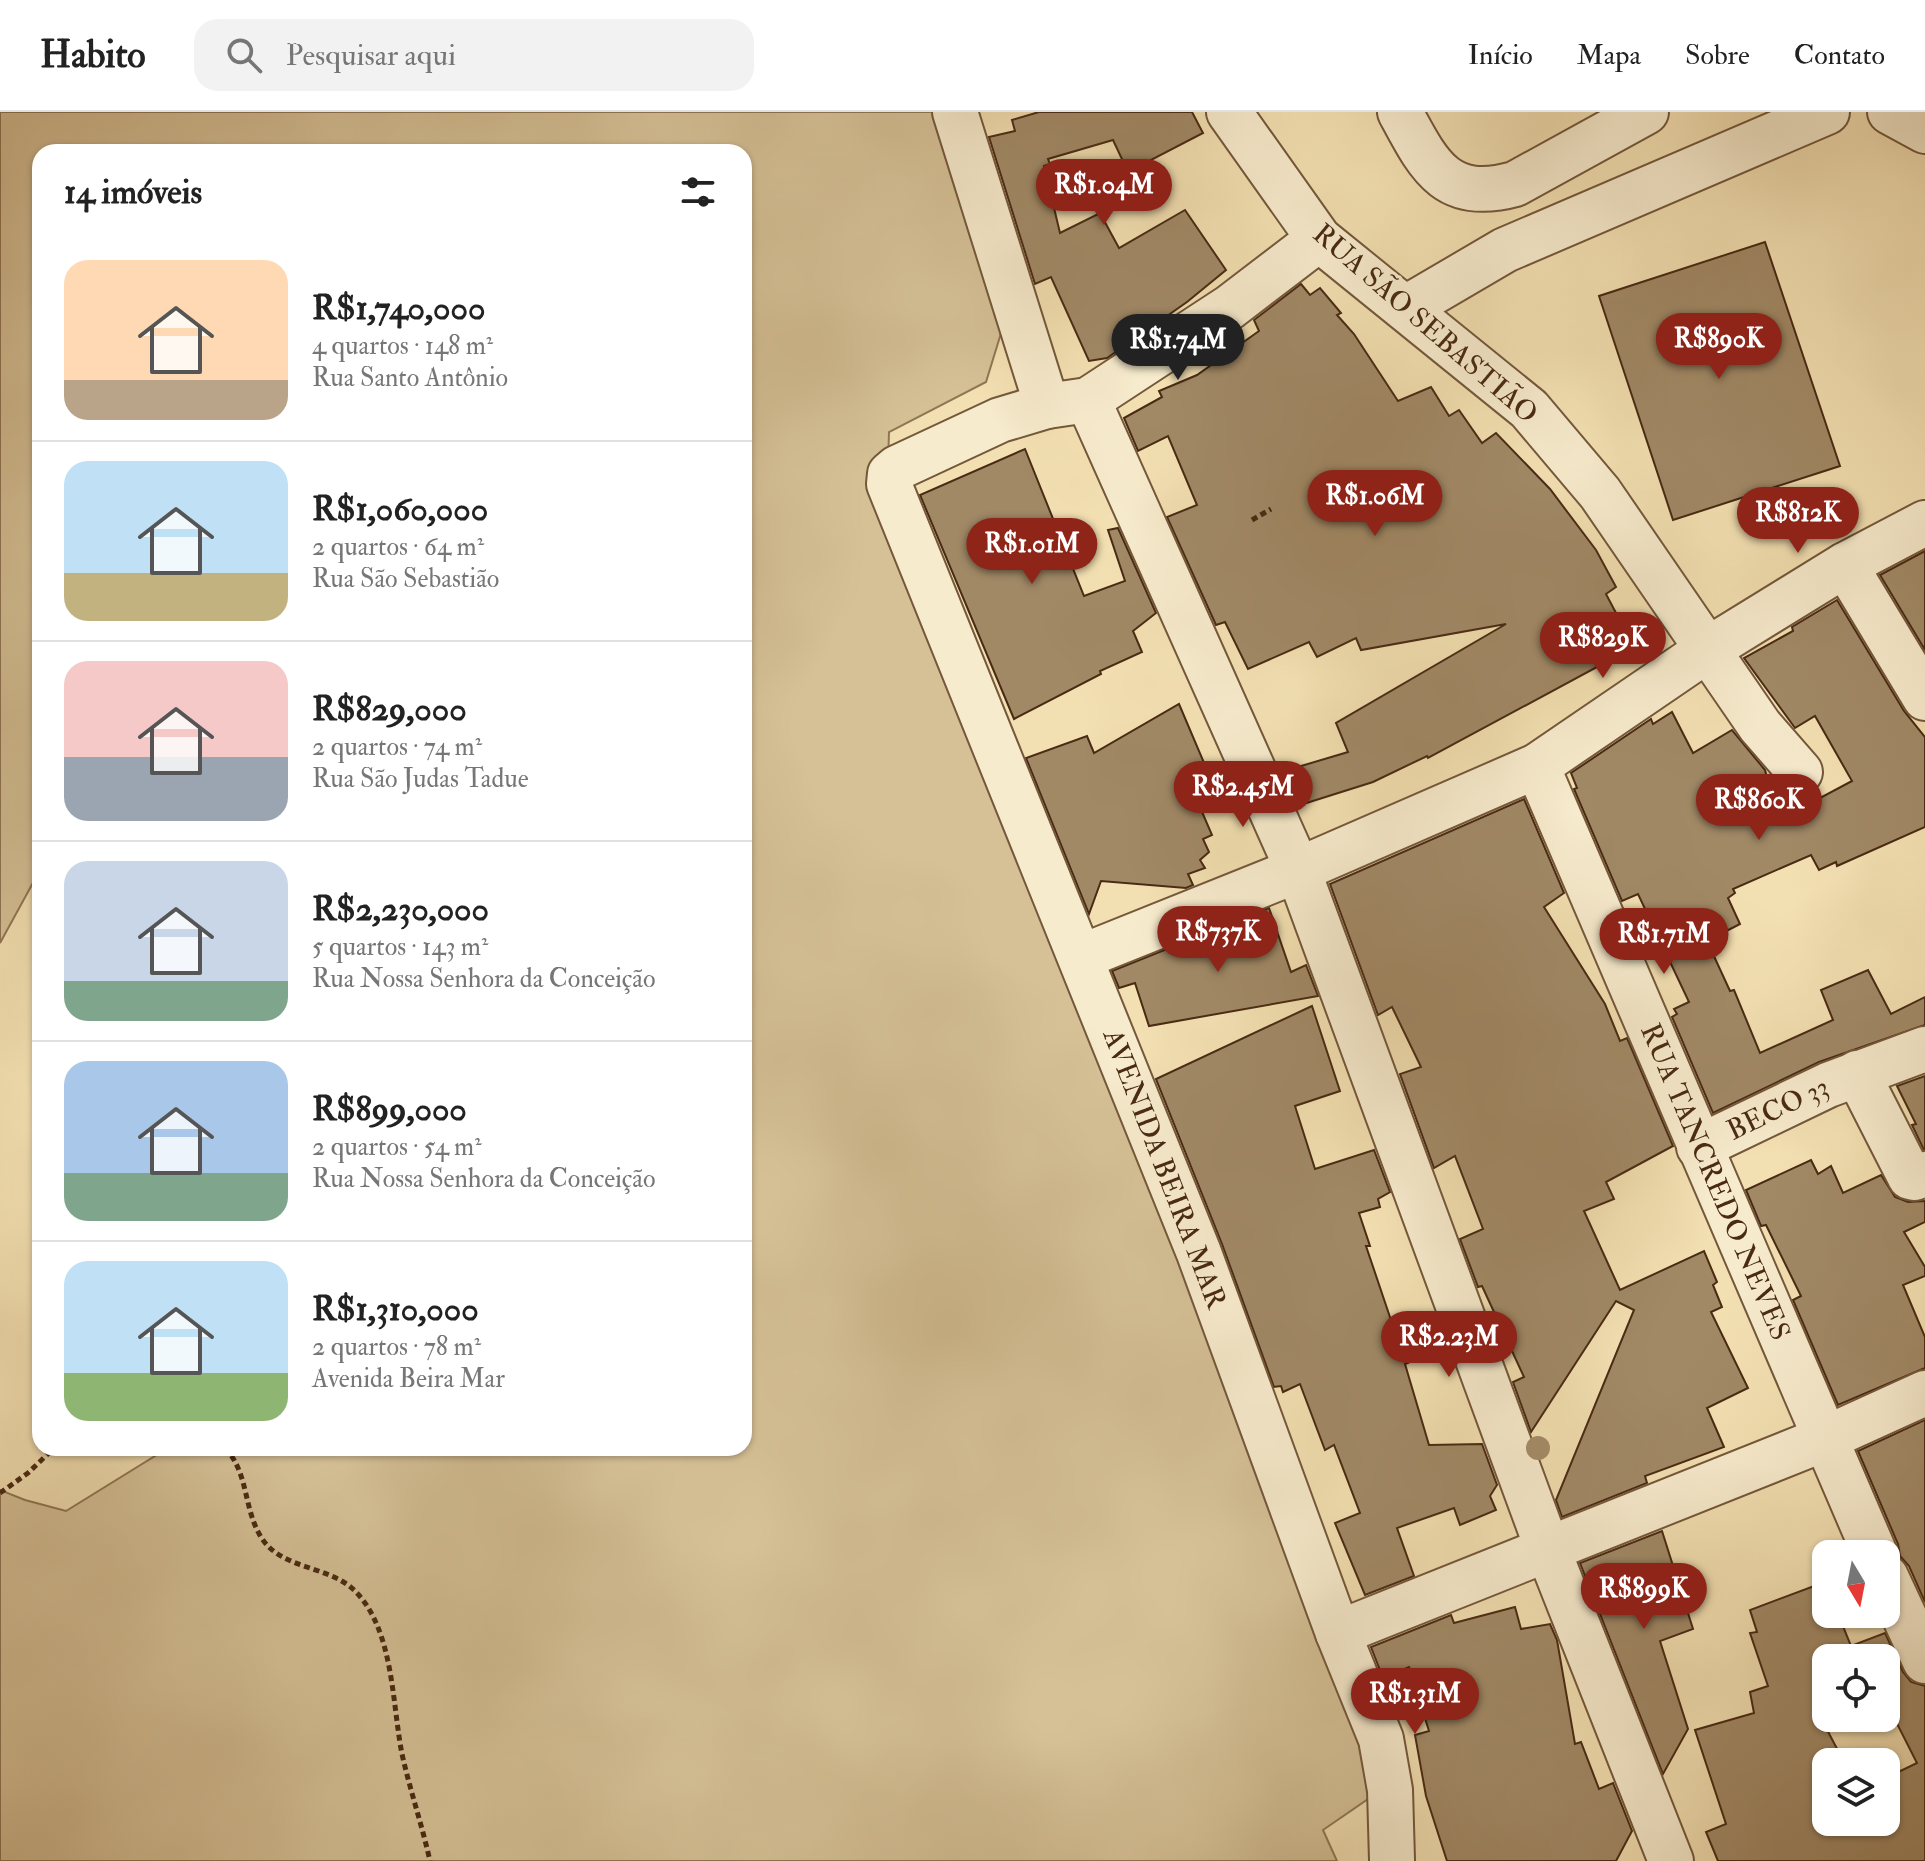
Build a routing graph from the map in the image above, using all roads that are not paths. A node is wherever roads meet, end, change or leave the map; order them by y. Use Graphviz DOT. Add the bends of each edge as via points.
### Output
graph roads {
  1 [pos="955,112"];
  2 [pos="1229,112"];
  3 [pos="1400,112"];
  4 [pos="1646,112"];
  5 [pos="1827,112"];
  6 [pos="1890,112"];
  7 [pos="1925,131"];
  8 [pos="1515,184"];
  9 [pos="1541,234"];
  10 [pos="1319,239"];
  11 [pos="1406,308"];
  12 [pos="1068,403"];
  13 [pos="1925,523"];
  14 [pos="1845,565"];
  15 [pos="1707,650"];
  16 [pos="1925,698"];
  17 [pos="1537,766"];
  18 [pos="1800,772"];
  19 [pos="1298,870"];
  20 [pos="1081,957"];
  21 [pos="1925,1049"];
  22 [pos="1857,1073"];
  23 [pos="1699,1147"];
  24 [pos="1925,1174"];
  25 [pos="1925,1393"];
  26 [pos="1824,1439"];
  27 [pos="1869,1540"];
  28 [pos="1548,1550"];
  29 [pos="1900,1607"];
  30 [pos="1338,1633"];
  31 [pos="1925,1661"];
  32 [pos="1392,1860"];
  33 [pos="1671,1861"];
  1 -- 12 [label="street"];
  2 -- 10 [label="street, RUA SÃO SEBASTIÃO"];
  3 -- 8 [label="street" via="1426,162 1456,187 1496,190"];
  4 -- 8 [label="street"];
  5 -- 9 [label="street"];
  6 -- 7 [label="street"];
  8 -- 9 [label="street"];
  9 -- 11 [label="street"];
  10 -- 11 [label="street, RUA SÃO SEBASTIÃO"];
  10 -- 12 [label="street" via="1230,307"];
  11 -- 15 [label="street, RUA SÃO SEBASTIÃO" via="1529,409 1600,493"];
  12 -- 19 [label="street" via="1250,760"];
  12 -- 20 [label="street, AVENIDA BEIRA MAR" via="1000,420 897,468 890,474 890,490"];
  13 -- 14 [label="street"];
  14 -- 15 [label="street"];
  14 -- 16 [label="street"];
  15 -- 17 [label="street"];
  15 -- 18 [label="street, RUA SÃO SEBASTIÃO"];
  17 -- 19 [label="street"];
  17 -- 23 [label="street, RUA TANCREDO NEVES"];
  19 -- 20 [label="street"];
  19 -- 28 [label="street"];
  20 -- 30 [label="street, AVENIDA BEIRA MAR" via="1199,1253"];
  21 -- 22 [label="street, BECO 33"];
  22 -- 23 [label="street, BECO 33"];
  22 -- 24 [label="street, BECO 33" via="1910,1177"];
  23 -- 26 [label="street, RUA TANCREDO NEVES"];
  25 -- 26 [label="street"];
  26 -- 27 [label="street, RUA TANCREDO NEVES"];
  26 -- 28 [label="street"];
  28 -- 30 [label="street"];
  28 -- 33 [label="street"];
  29 -- 31 [label="street"];
  30 -- 32 [label="street, AVENIDA BEIRA MAR" via="1381,1739 1390,1790"];
}
